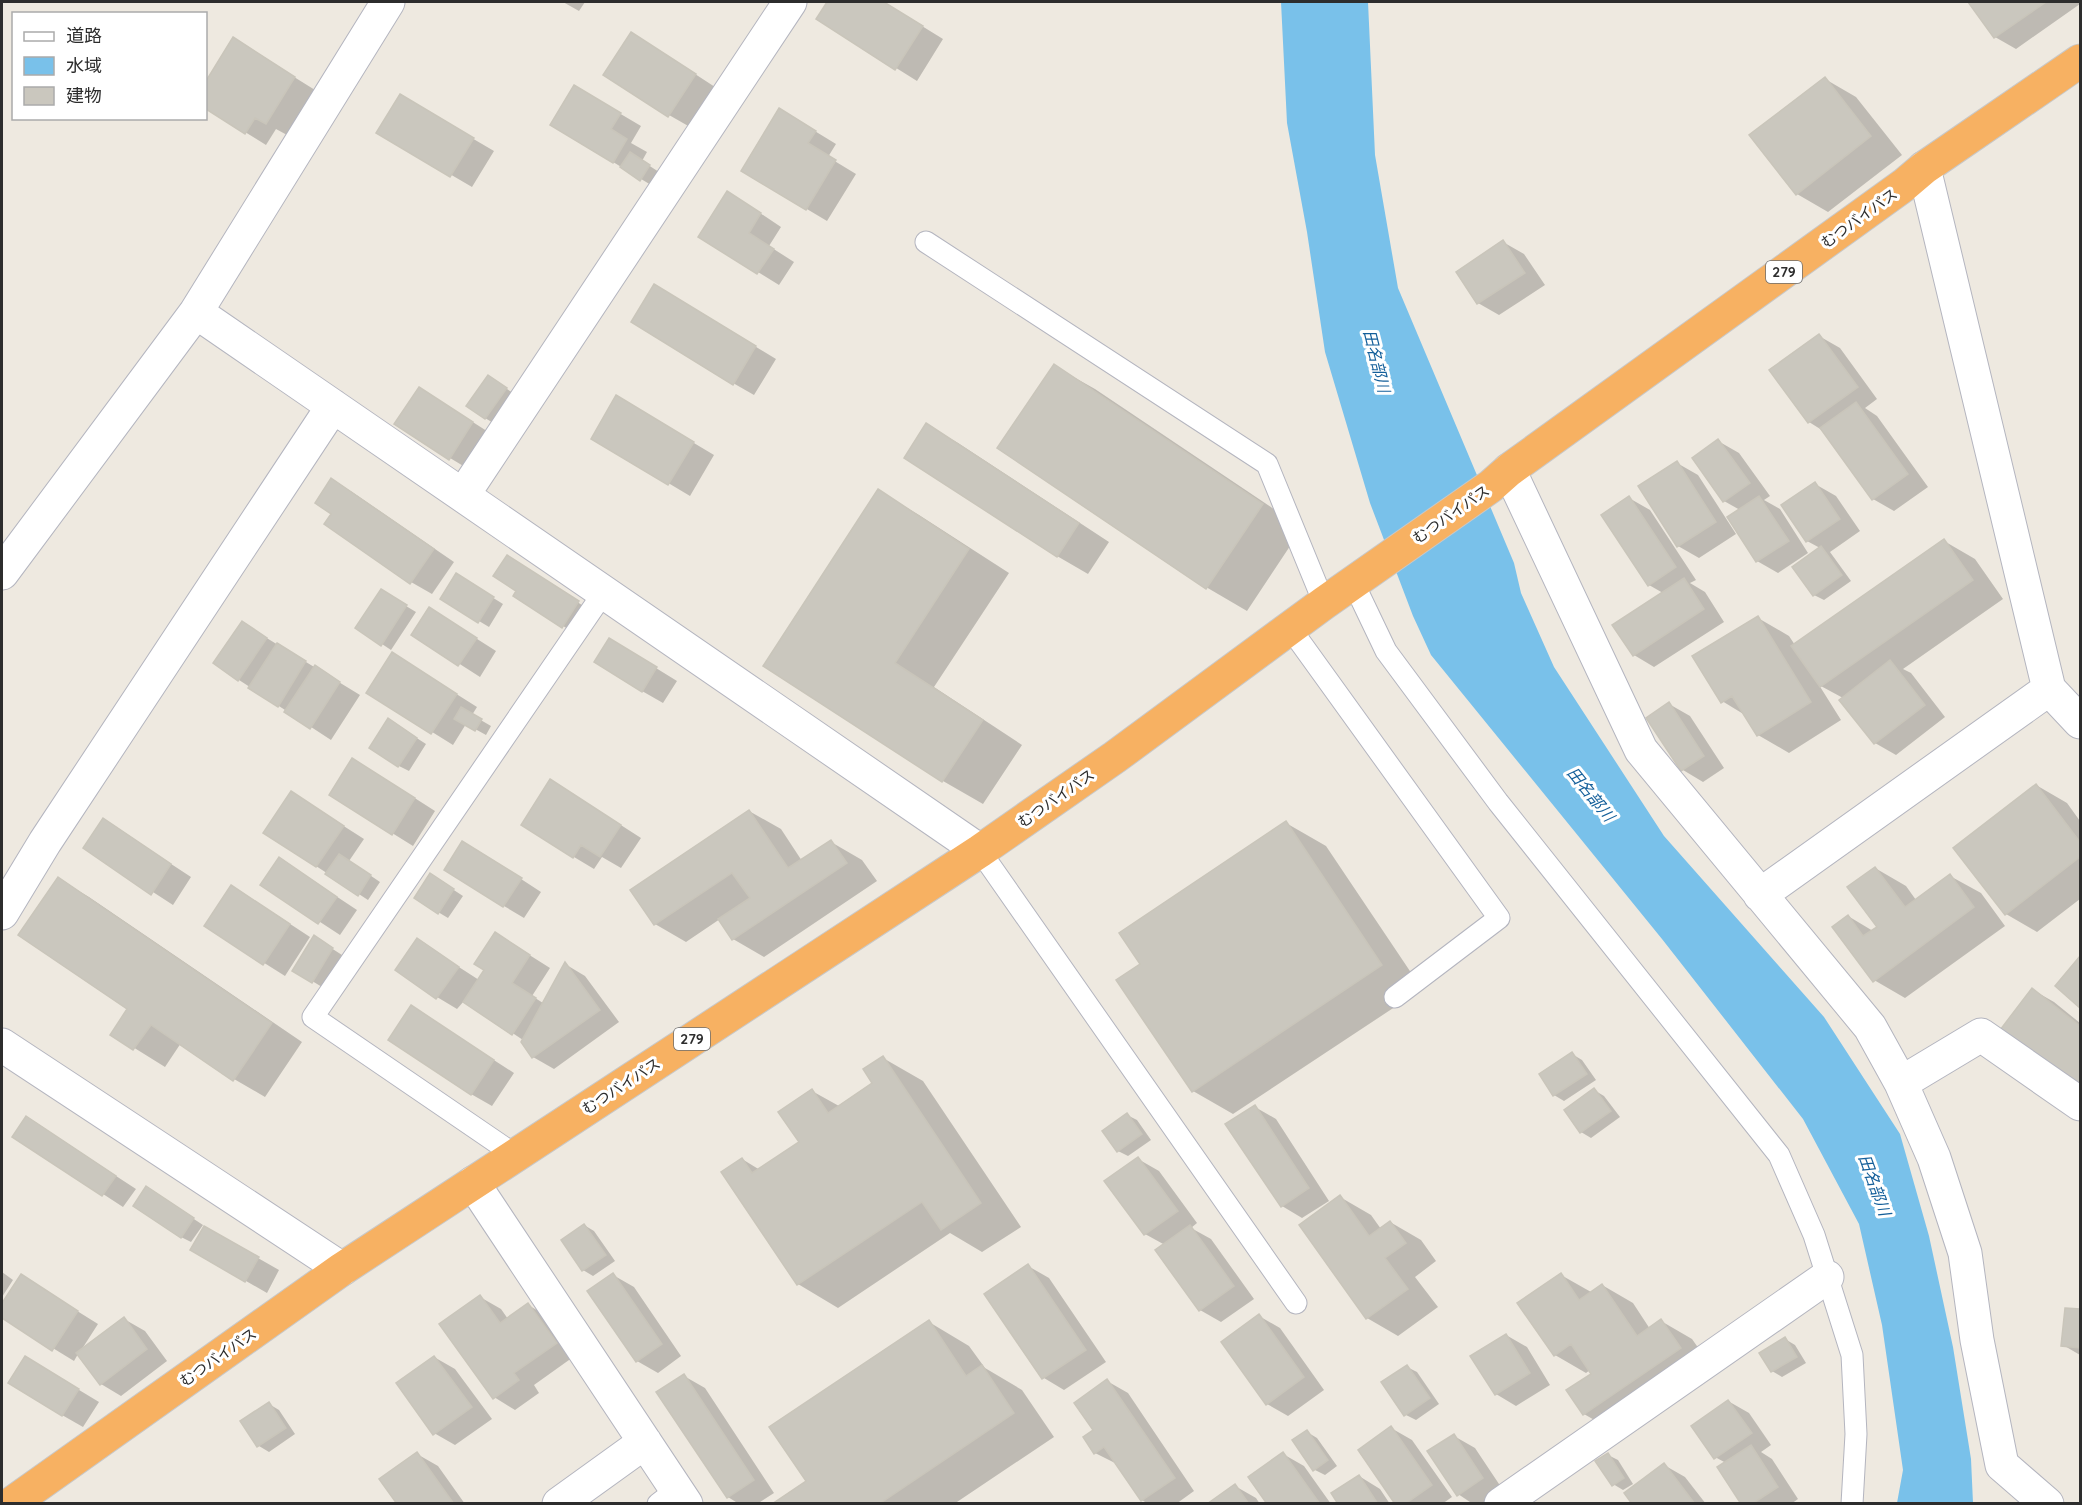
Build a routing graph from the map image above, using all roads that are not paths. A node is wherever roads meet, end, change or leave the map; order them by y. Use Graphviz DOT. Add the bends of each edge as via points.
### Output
graph roads {
  1 [pos="388,2"];
  2 [pos="790,2"];
  3 [pos="2080,61"];
  4 [pos="1924,168"];
  5 [pos="926,242"];
  6 [pos="196,312"];
  7 [pos="333,406"];
  8 [pos="1500,478"];
  9 [pos="463,495"];
  10 [pos="2,573"];
  11 [pos="1362,576"];
  12 [pos="604,592"];
  13 [pos="1324,603"];
  14 [pos="1290,628"];
  15 [pos="2049,689"];
  16 [pos="2080,722"];
  17 [pos="980,851"];
  18 [pos="1760,895"];
  19 [pos="2,913"];
  20 [pos="1395,998"];
  21 [pos="2,1045"];
  22 [pos="1901,1083"];
  23 [pos="2080,1104"];
  24 [pos="515,1155"];
  25 [pos="473,1183"];
  26 [pos="342,1269"];
  27 [pos="1827,1277"];
  28 [pos="1296,1303"];
  29 [pos="645,1442"];
  30 [pos="673,1499"];
  31 [pos="11,1503"];
  32 [pos="559,1503"];
  33 [pos="1501,1503"];
  34 [pos="1852,1503"];
  35 [pos="2047,1503"];
  1 -- 6 [label="street"];
  2 -- 9 [label="street"];
  3 -- 4 [label="highway, むつバイパス / 279"];
  4 -- 8 [label="highway, むつバイパス / 279"];
  4 -- 15 [label="street"];
  5 -- 13 [label="lane" via="1267,464"];
  6 -- 7 [label="street"];
  6 -- 10 [label="street"];
  7 -- 9 [label="street"];
  7 -- 19 [label="street"];
  8 -- 11 [label="highway, むつバイパス / 279"];
  8 -- 18 [label="street" via="1641,750"];
  9 -- 12 [label="street"];
  11 -- 13 [label="highway, むつバイパス / 279"];
  11 -- 27 [label="lane" via="1386,651 1498,802 1779,1155 1814,1235"];
  12 -- 17 [label="street"];
  12 -- 24 [label="lane" via="313,1017"];
  13 -- 14 [label="highway, むつバイパス / 279"];
  14 -- 17 [label="highway, むつバイパス / 279"];
  14 -- 20 [label="lane" via="1499,918"];
  15 -- 16 [label="street"];
  15 -- 18 [label="street"];
  17 -- 24 [label="highway, むつバイパス / 279"];
  17 -- 28 [label="lane"];
  18 -- 22 [label="street" via="1870,1027"];
  21 -- 26 [label="street"];
  22 -- 23 [label="street" via="1981,1035"];
  22 -- 35 [label="street" via="1934,1158 1965,1253 1977,1340 2002,1465"];
  24 -- 25 [label="highway, むつバイパス / 279"];
  25 -- 26 [label="highway, むつバイパス / 279"];
  25 -- 29 [label="street"];
  26 -- 31 [label="highway, むつバイパス / 279"];
  27 -- 33 [label="street"];
  27 -- 34 [label="lane" via="1852,1355 1856,1434"];
  29 -- 30 [label="street"];
  29 -- 32 [label="street"];
}
